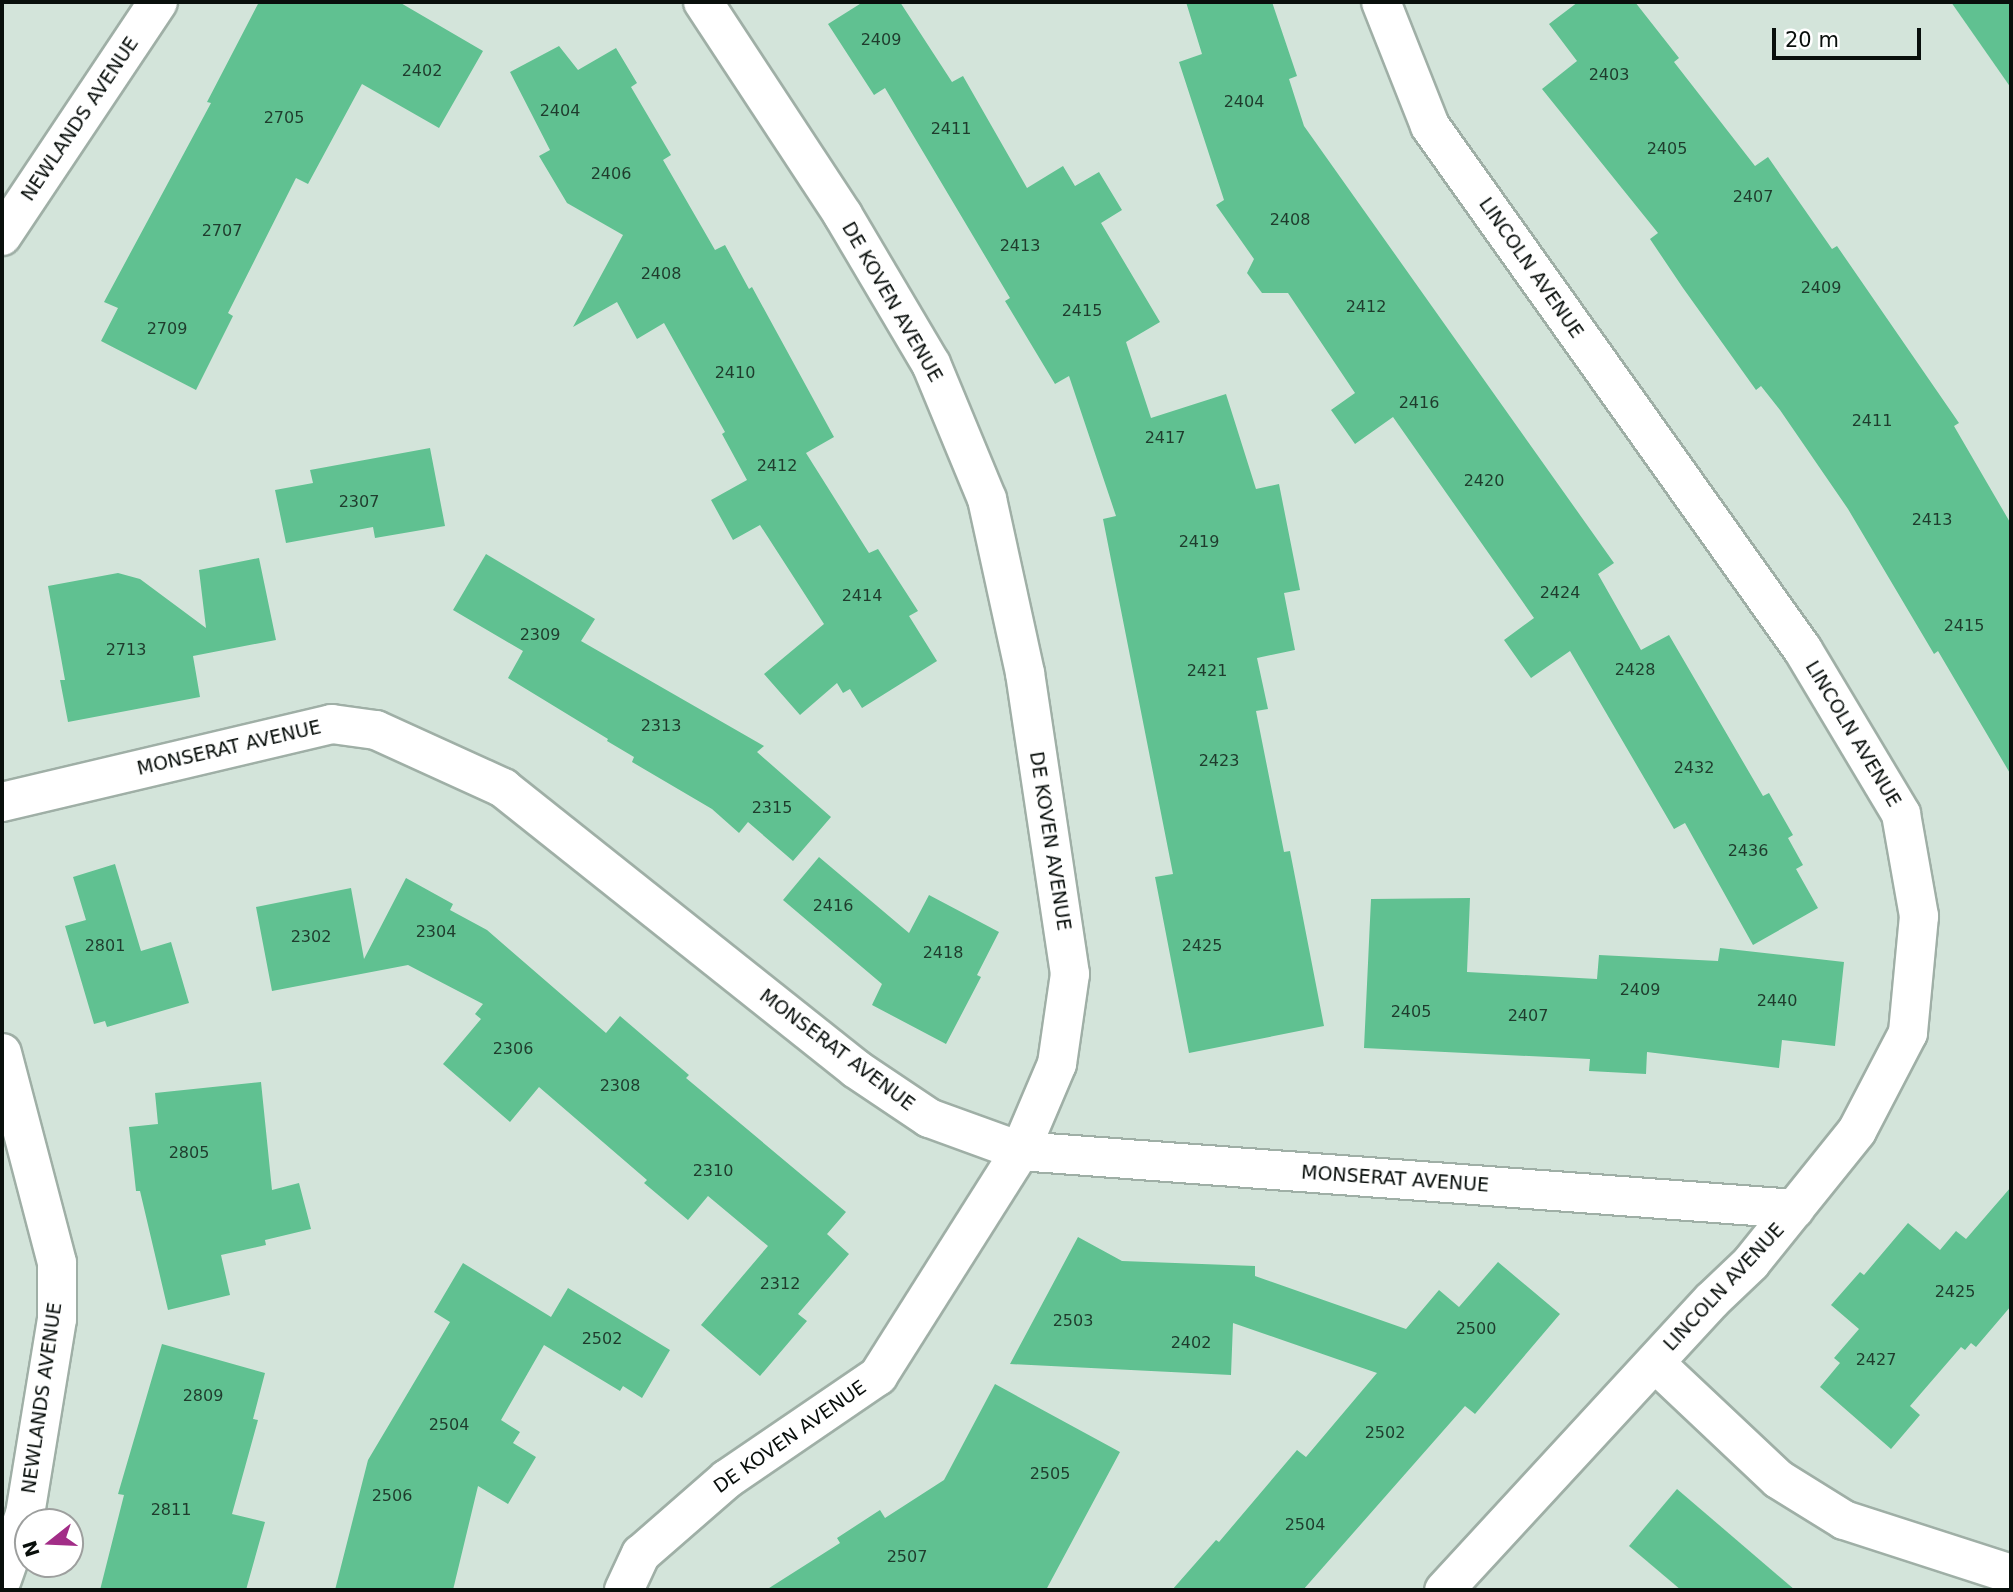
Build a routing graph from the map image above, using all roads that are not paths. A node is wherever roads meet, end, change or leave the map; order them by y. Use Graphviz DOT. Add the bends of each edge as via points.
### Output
graph roads {
  1 [pos="158,2"];
  2 [pos="703,2"];
  3 [pos="1381,2"];
  4 [pos="2,236"];
  5 [pos="2,802"];
  6 [pos="2,1053"];
  7 [pos="1020,1151"];
  8 [pos="1795,1209"];
  9 [pos="1655,1363"];
  10 [pos="2011,1574"];
  11 [pos="2,1579"];
  12 [pos="624,1590"];
  13 [pos="1444,1590"];
  1 -- 4 [label="street, NEWLANDS AVENUE"];
  2 -- 7 [label="street, DE KOVEN AVENUE" via="843,215 932,364 986,499 1025,673 1070,974 1057,1065"];
  3 -- 8 [label="street, LINCOLN AVENUE" via="1430,126 1803,650 1901,814 1919,916 1908,1033 1857,1131"];
  5 -- 7 [label="street, MONSERAT AVENUE" via="332,724 376,730 503,788 856,1069 929,1118"];
  6 -- 11 [label="street, NEWLANDS AVENUE" via="57,1274 57,1319 24,1514"];
  7 -- 8 [label="street, MONSERAT AVENUE"];
  7 -- 12 [label="street, DE KOVEN AVENUE" via="878,1376 727,1479 641,1554"];
  8 -- 9 [label="street, LINCOLN AVENUE" via="1751,1263"];
  9 -- 10 [label="street" via="1777,1479 1844,1520"];
  9 -- 13 [label="street, LINCOLN AVENUE"];
}
